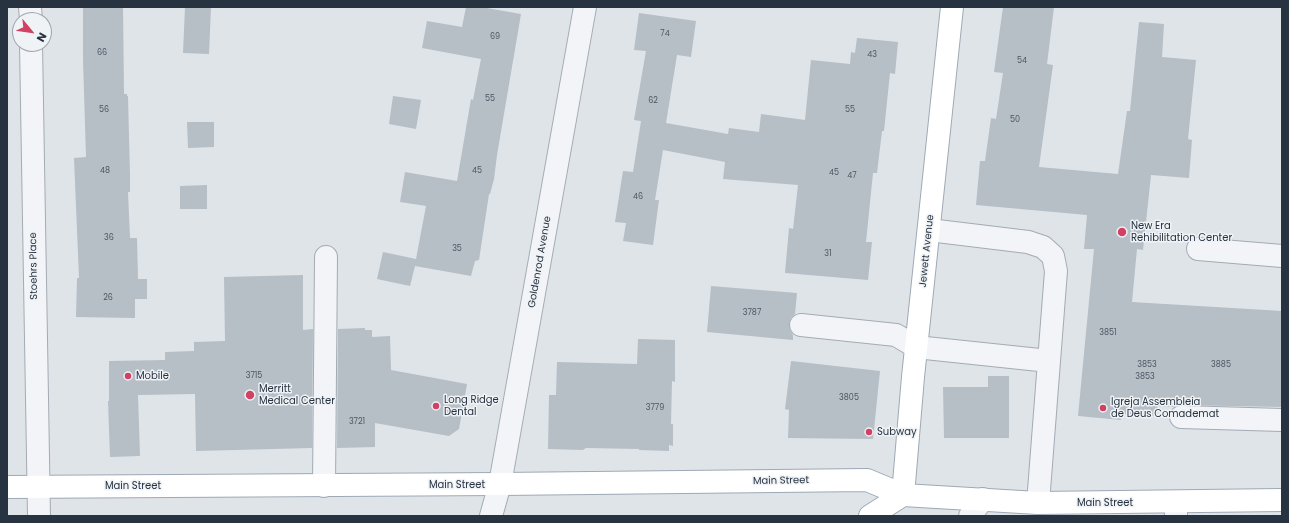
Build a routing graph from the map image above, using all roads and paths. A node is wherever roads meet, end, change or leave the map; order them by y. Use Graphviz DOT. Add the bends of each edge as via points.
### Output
graph roads {
  1 [pos="585,7"];
  2 [pos="952,7"];
  3 [pos="31,52"];
  4 [pos="929,230"];
  5 [pos="1198,249"];
  6 [pos="1282,256"];
  7 [pos="326,257"];
  8 [pos="801,324"];
  9 [pos="916,347"];
  10 [pos="1049,361"];
  11 [pos="1182,417"];
  12 [pos="1282,420"];
  13 [pos="500,484"];
  14 [pos="324,486"];
  15 [pos="7,487"];
  16 [pos="38,487"];
  17 [pos="903,495"];
  18 [pos="1282,500"];
  19 [pos="1038,503"];
  20 [pos="981,508"];
  21 [pos="1176,509"];
  22 [pos="39,516"];
  23 [pos="491,516"];
  24 [pos="870,516"];
  25 [pos="970,516"];
  1 -- 13 [label="street, Goldenrod Avenue"];
  2 -- 4 [label="main road, Jewett Avenue"];
  3 -- 16 [label="street, Stoehrs Place"];
  4 -- 9 [label="main road, Jewett Avenue"];
  4 -- 10 [label="street" via="1028,242 1043,247 1053,256 1056,271"];
  5 -- 6 [label="street"];
  7 -- 14 [label="street"];
  8 -- 9 [label="street" via="896,335"];
  9 -- 10 [label="street"];
  9 -- 17 [label="main road, Jewett Avenue"];
  10 -- 19 [label="street"];
  11 -- 12 [label="street"];
  13 -- 14 [label="main road, Main Street"];
  13 -- 17 [label="main road, Main Street" via="867,480"];
  13 -- 23 [label="street, Goldenrod Avenue"];
  14 -- 16 [label="main road, Main Street"];
  15 -- 16 [label="main road, Main Street"];
  16 -- 22 [label="street, Stoehrs Place"];
  17 -- 20 [label="main road, Main Street"];
  17 -- 24 [label="main road"];
  18 -- 21 [label="main road, Main Street"];
  19 -- 20 [label="main road, Main Street"];
  19 -- 21 [label="main road, Main Street"];
  20 -- 25 [label="street"];
}
